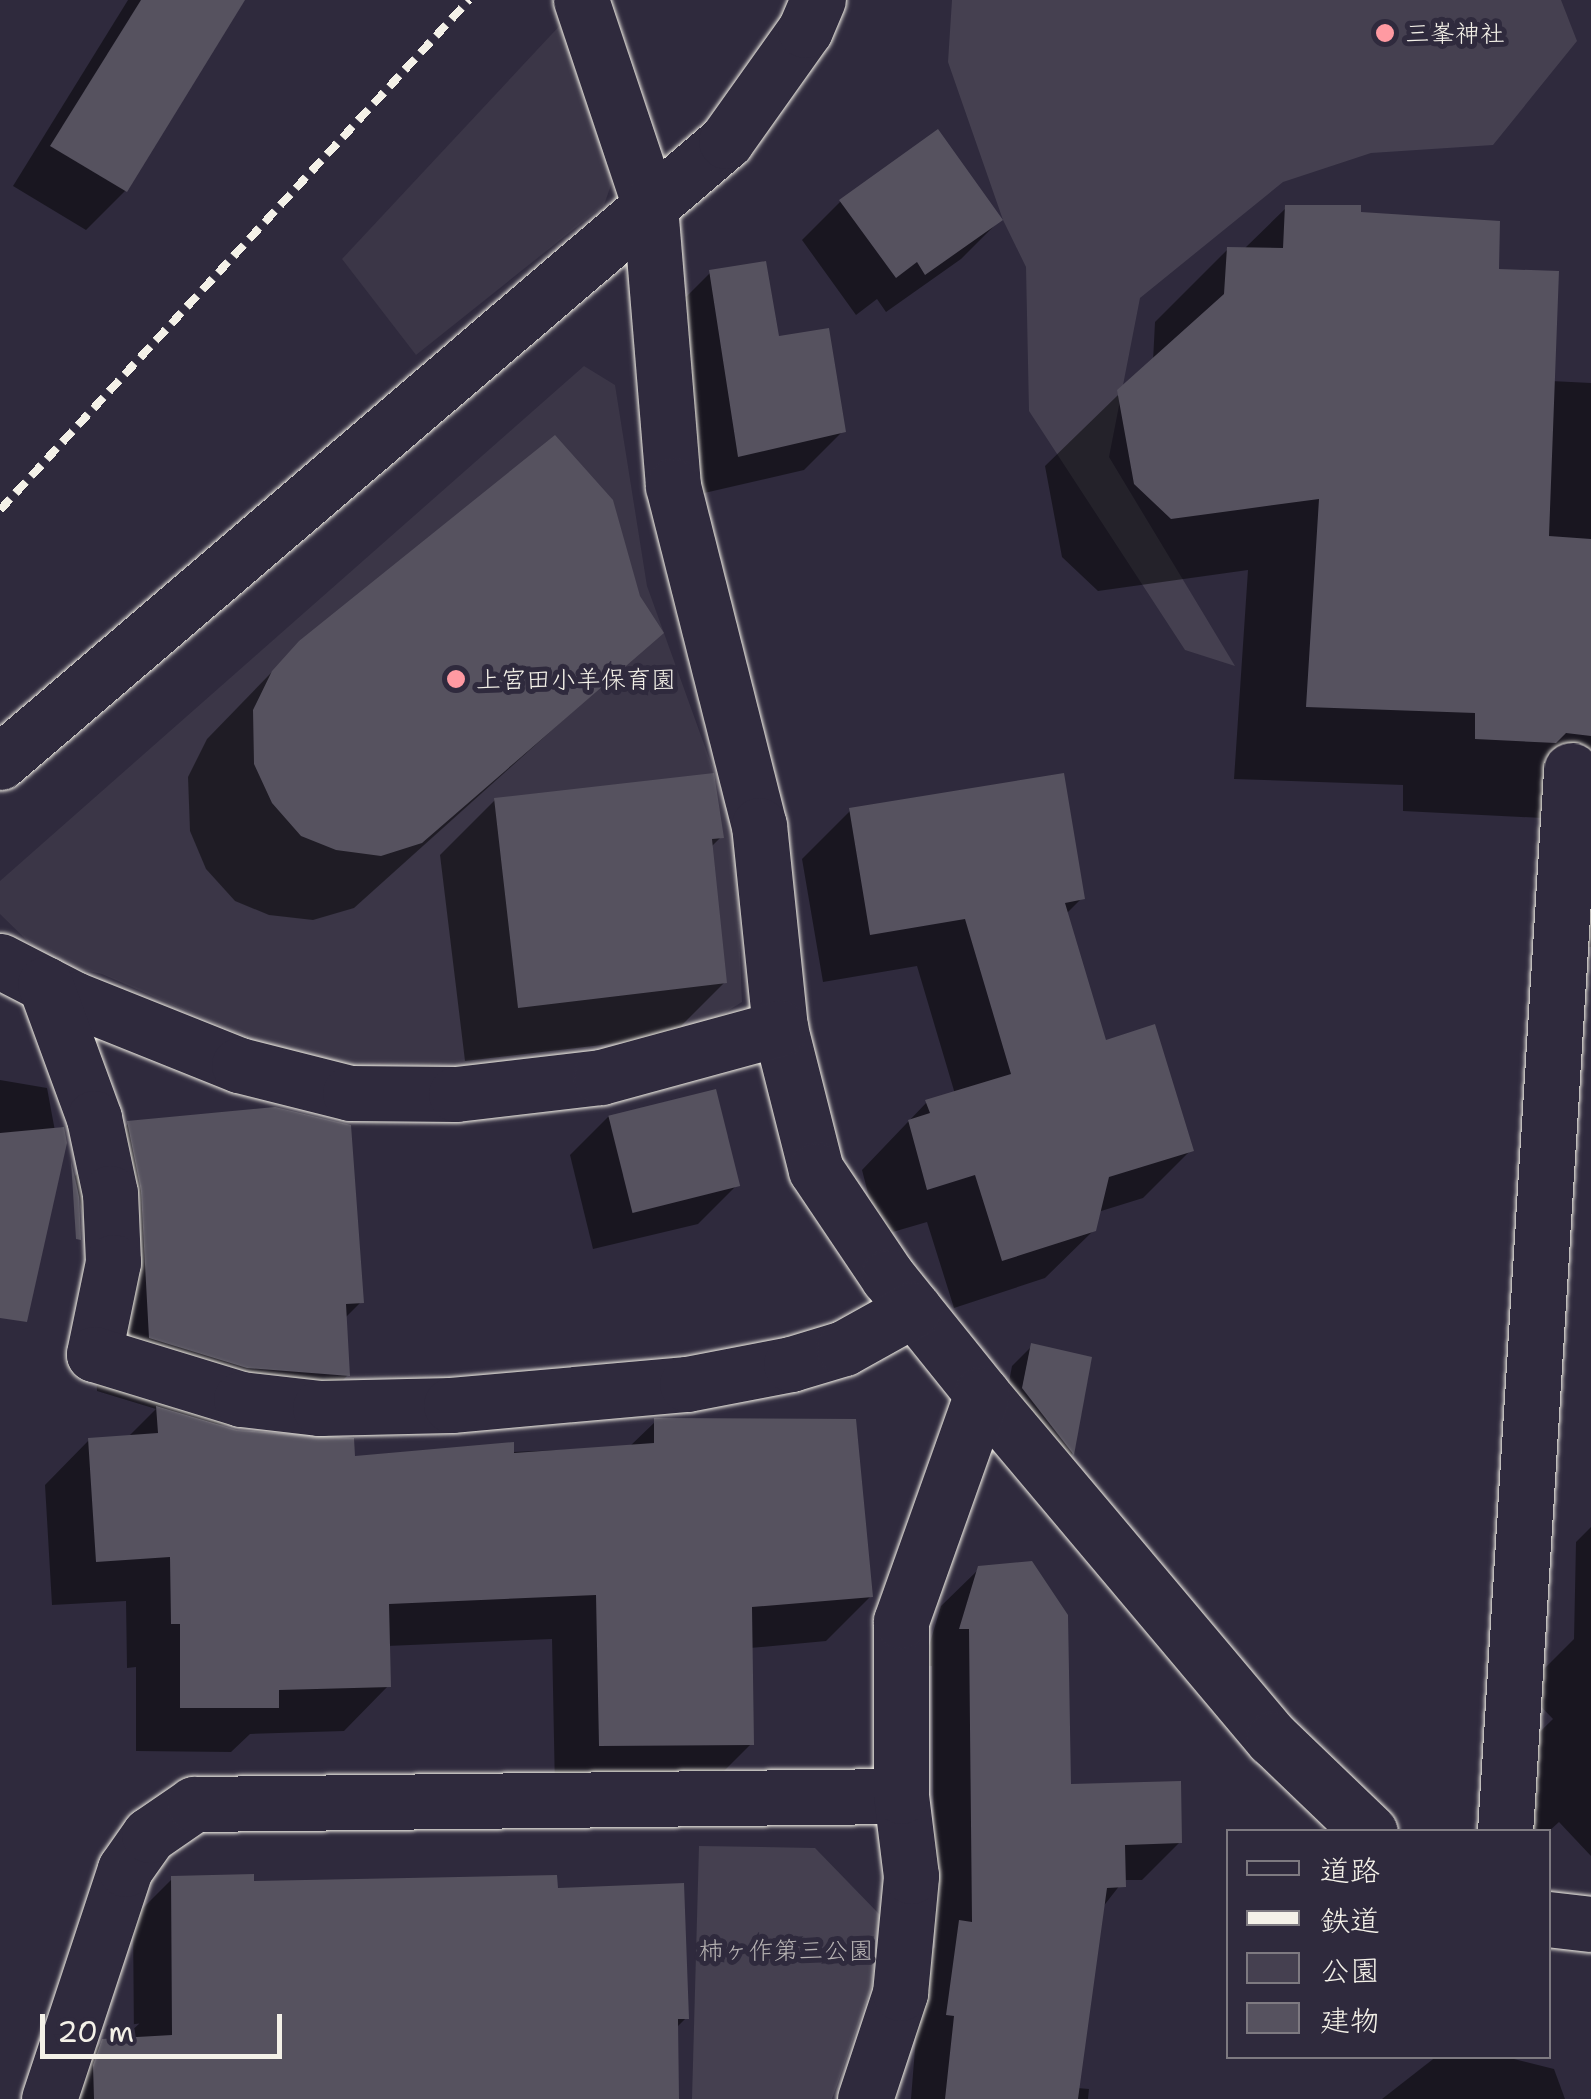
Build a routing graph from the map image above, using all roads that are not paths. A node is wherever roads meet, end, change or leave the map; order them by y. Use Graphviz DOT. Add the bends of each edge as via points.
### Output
graph roads {
  1 [pos="581,0"];
  2 [pos="818,0"];
  3 [pos="650,206"];
  4 [pos="0,762"];
  5 [pos="1571,770"];
  6 [pos="22,973"];
  7 [pos="780,1028"];
  8 [pos="914,1308"];
  9 [pos="982,1394"];
  10 [pos="901,1796"];
  11 [pos="1367,1829"];
  12 [pos="1505,1829"];
  13 [pos="1551,1919"];
  14 [pos="1591,1924"];
  15 [pos="49,2099"];
  16 [pos="865,2099"];
  1 -- 3 [label="street"];
  2 -- 3 [label="street" via="805,30 726,141"];
  3 -- 4 [label="street"];
  3 -- 7 [label="street" via="674,486 759,825"];
  5 -- 12 [label="street"];
  6 -- 7 [label="street" via="239,1065 350,1092 456,1094 600,1076"];
  6 -- 8 [label="street" via="94,1118 110,1193 113,1262 94,1354 242,1399 320,1408 451,1405 688,1384 791,1364 844,1348"];
  7 -- 8 [label="street" via="816,1170"];
  8 -- 9 [label="street"];
  9 -- 10 [label="street" via="901,1621"];
  9 -- 11 [label="street" via="1273,1739"];
  10 -- 15 [label="street" via="194,1804 149,1836 125,1869"];
  10 -- 16 [label="street" via="910,1876 900,1994"];
  13 -- 14 [label="street"];
}
